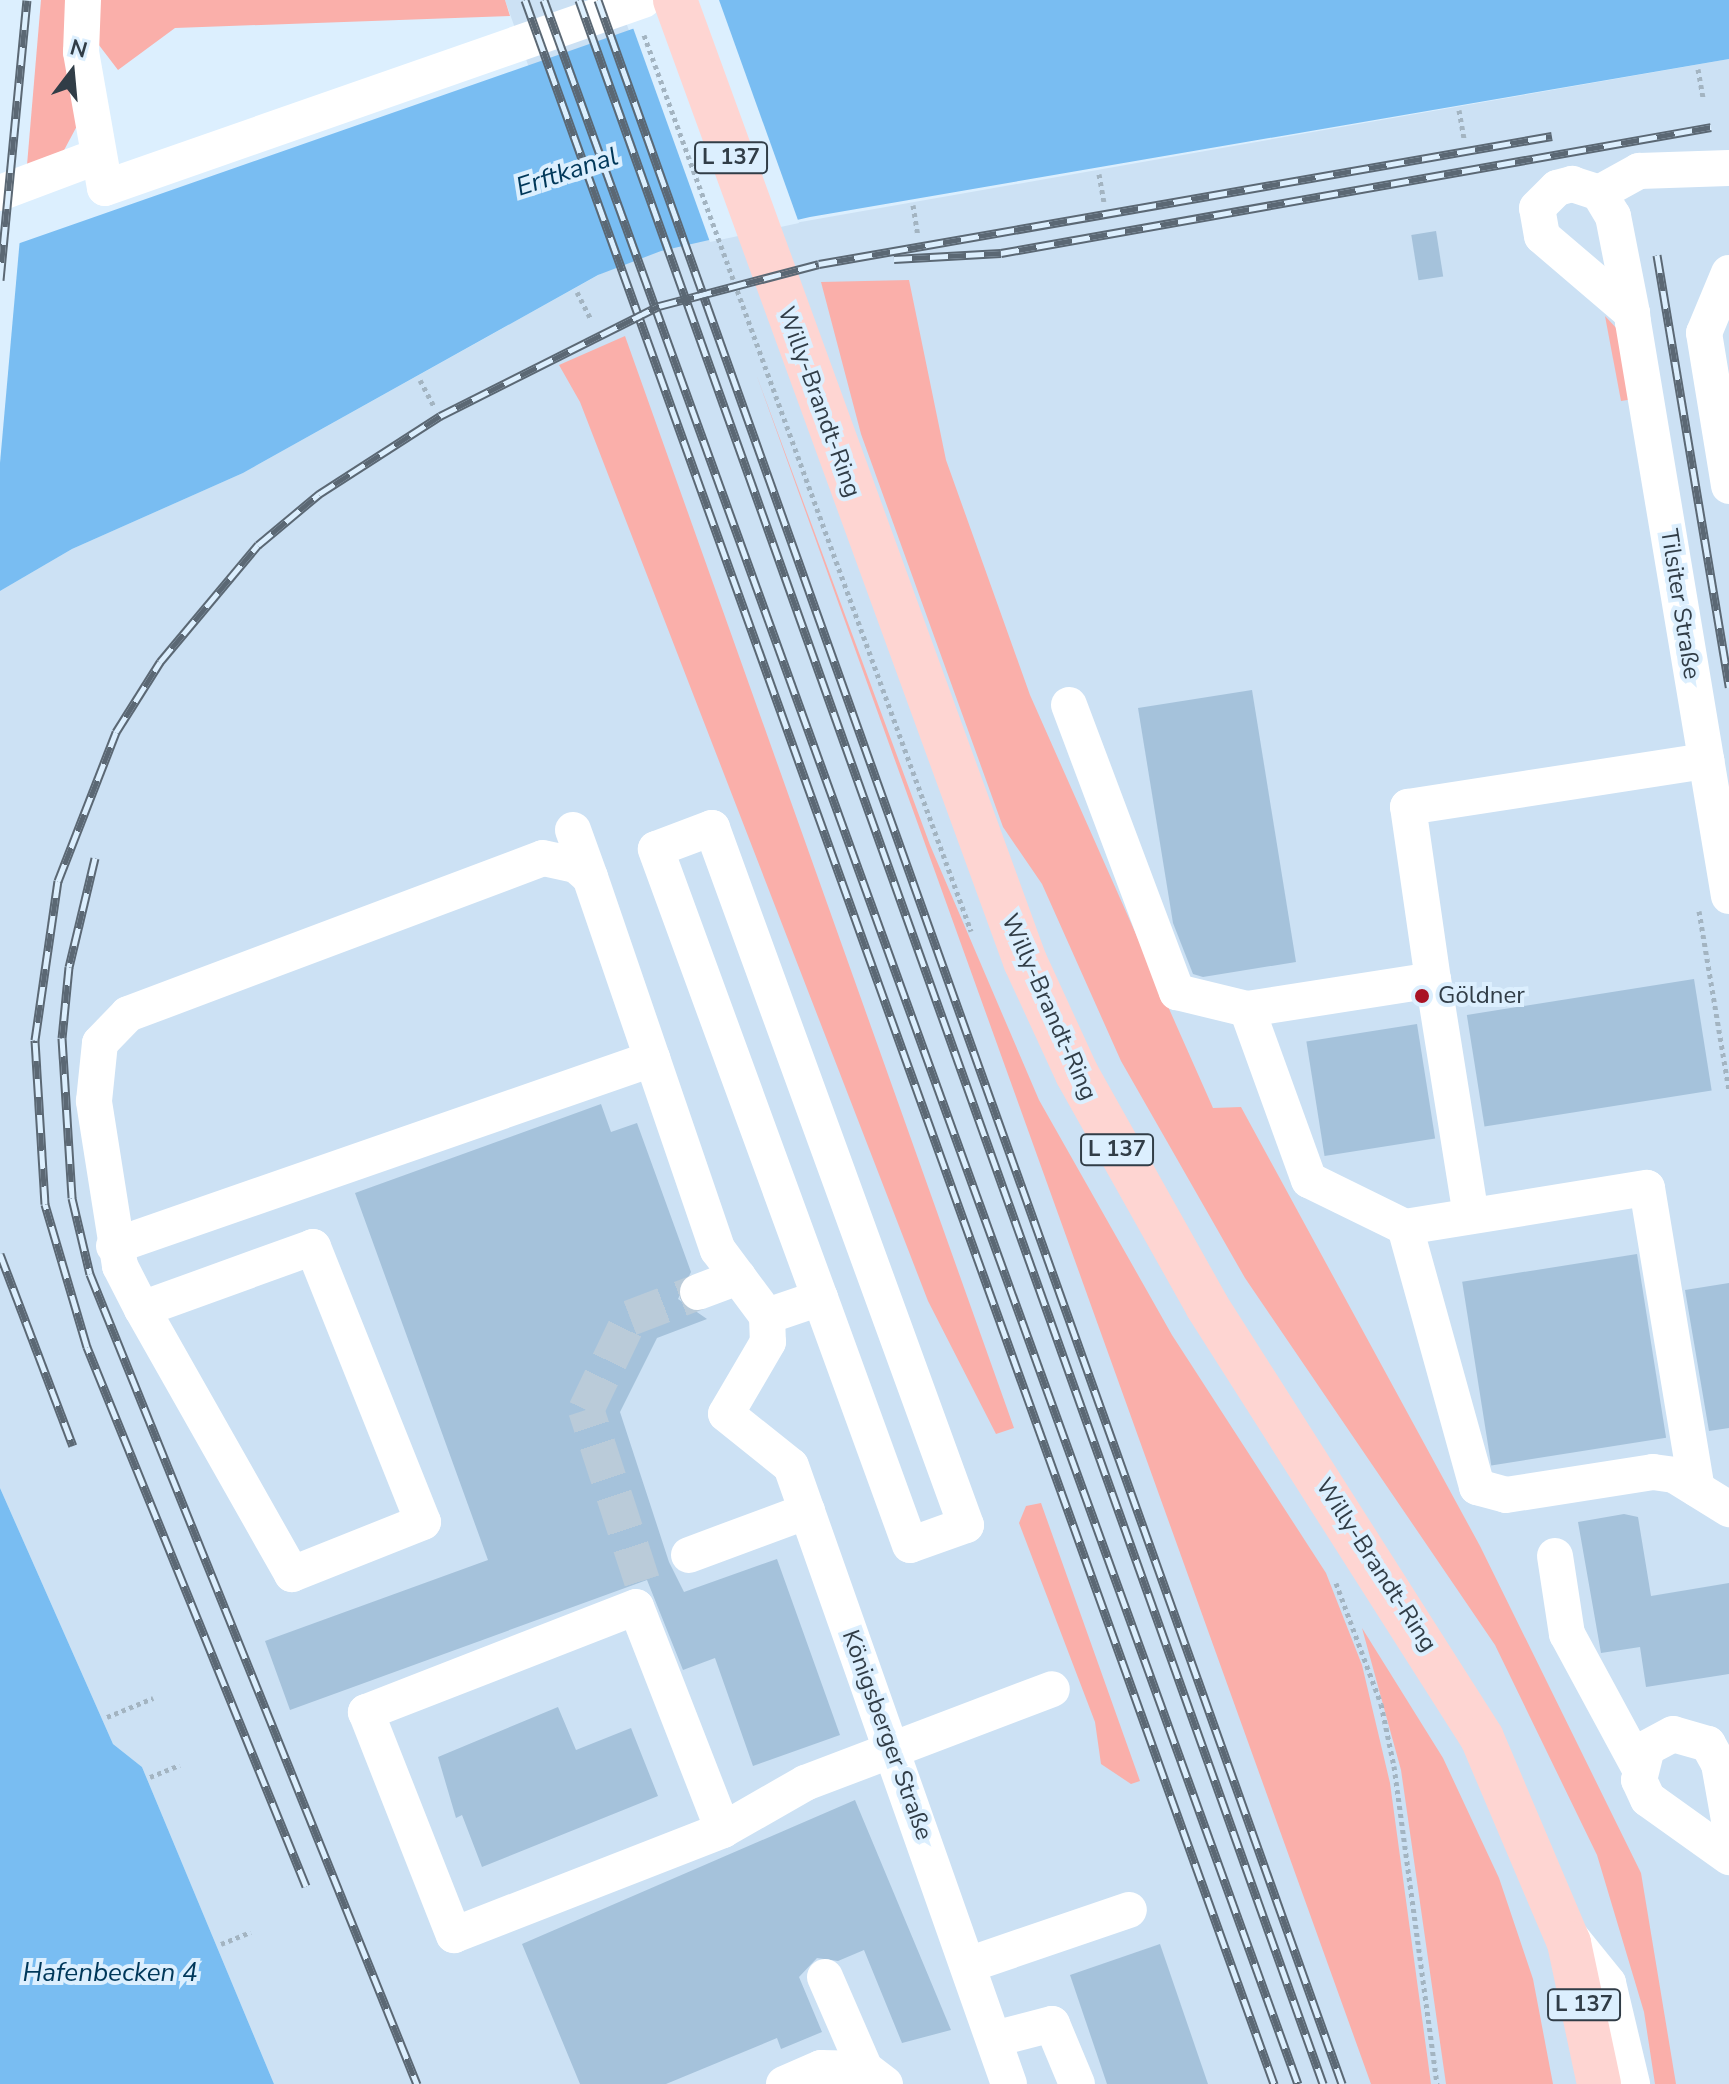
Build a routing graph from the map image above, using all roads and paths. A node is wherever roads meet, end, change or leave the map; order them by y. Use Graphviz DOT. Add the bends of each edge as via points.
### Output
graph roads {
  1 [pos="83,0"];
  2 [pos="675,0"];
  3 [pos="642,15"];
  4 [pos="1698,69"];
  5 [pos="1703,98"];
  6 [pos="1459,110"];
  7 [pos="1464,139"];
  8 [pos="96,157"];
  9 [pos="1729,168"];
  10 [pos="1099,174"];
  11 [pos="0,193"];
  12 [pos="1599,193"];
  13 [pos="1104,202"];
  14 [pos="913,205"];
  15 [pos="918,235"];
  16 [pos="1729,273"];
  17 [pos="577,292"];
  18 [pos="1632,313"];
  19 [pos="591,319"];
  20 [pos="769,322"];
  21 [pos="420,380"];
  22 [pos="434,406"];
  23 [pos="1729,486"];
  24 [pos="1069,705"];
  25 [pos="1706,761"];
  26 [pos="573,830"];
  27 [pos="590,877"];
  28 [pos="1729,896"];
  29 [pos="1433,980"];
  30 [pos="1247,1009"];
  31 [pos="652,1059"];
  32 [pos="1471,1216"];
  33 [pos="1405,1227"];
  34 [pos="114,1246"];
  35 [pos="738,1277"];
  36 [pos="698,1292"];
  37 [pos="820,1298"];
  38 [pos="142,1309"];
  39 [pos="767,1316"];
  40 [pos="1697,1489"];
  41 [pos="1729,1509"];
  42 [pos="807,1511"];
  43 [pos="689,1555"];
  44 [pos="1555,1556"];
  45 [pos="1360,1612"];
  46 [pos="1052,1689"];
  47 [pos="153,1698"];
  48 [pos="107,1717"];
  49 [pos="1721,1744"];
  50 [pos="892,1747"];
  51 [pos="180,1765"];
  52 [pos="1639,1767"];
  53 [pos="150,1777"];
  54 [pos="1729,1820"];
  55 [pos="723,1830"];
  56 [pos="1729,1857"];
  57 [pos="1129,1910"];
  58 [pos="1563,1927"];
  59 [pos="251,1932"];
  60 [pos="221,1944"];
  61 [pos="968,1965"];
  62 [pos="825,1977"];
  63 [pos="994,2039"];
  64 [pos="875,2076"];
  65 [pos="788,2083"];
  66 [pos="1009,2084"];
  67 [pos="1077,2084"];
  68 [pos="1437,2084"];
  69 [pos="1599,2084"];
  70 [pos="1632,2084"];
  1 -- 8 [label="street" via="81,52"];
  2 -- 20 [label="main road, Willy-Brandt-Ring / L 137"];
  3 -- 8 [label="street" via="105,188"];
  3 -- 20 [label="path"];
  4 -- 5 [label="path"];
  6 -- 7 [label="path"];
  8 -- 11 [label="street"];
  9 -- 12 [label="street" via="1639,171"];
  10 -- 13 [label="path"];
  12 -- 18 [label="street, Tilsiter Straße" via="1613,216"];
  12 -- 18 [label="street" via="1572,184 1557,188 1537,208 1535,224 1550,247"];
  14 -- 15 [label="path"];
  16 -- 23 [label="street" via="1704,333"];
  17 -- 19 [label="path"];
  18 -- 25 [label="street, Tilsiter Straße"];
  20 -- 58 [label="main road, Willy-Brandt-Ring / L 137" via="1077,1074 1207,1306 1475,1725"];
  21 -- 22 [label="path"];
  24 -- 30 [label="street" via="1177,992"];
  25 -- 28 [label="street, Tilsiter Straße"];
  25 -- 29 [label="street" via="1408,807"];
  26 -- 27 [label="street"];
  27 -- 31 [label="street"];
  27 -- 34 [label="street" via="576,865 543,858 111,1024 95,1063 94,1101"];
  29 -- 30 [label="street"];
  29 -- 32 [label="street"];
  30 -- 33 [label="street" via="1309,1180"];
  31 -- 34 [label="street"];
  31 -- 35 [label="street" via="718,1250"];
  32 -- 33 [label="street"];
  32 -- 40 [label="street" via="1647,1188"];
  33 -- 40 [label="street" via="1477,1487 1506,1495 1653,1472"];
  34 -- 38 [label="street"];
  35 -- 36 [label="street"];
  35 -- 39 [label="street"];
  37 -- 37 [label="street" via="656,849 712,828 966,1525 910,1545"];
  37 -- 39 [label="street"];
  38 -- 38 [label="street" via="313,1247 423,1522 292,1574"];
  39 -- 42 [label="street, Königsberger Straße" via="768,1342 726,1414 778,1450"];
  40 -- 41 [label="street"];
  42 -- 43 [label="street"];
  42 -- 50 [label="street, Königsberger Straße"];
  44 -- 52 [label="street" via="1567,1634"];
  45 -- 68 [label="path" via="1334,1573 1381,1704 1394,1766"];
  46 -- 50 [label="street"];
  47 -- 48 [label="path"];
  49 -- 52 [label="street" via="1673,1734 1652,1743"];
  49 -- 54 [label="street"];
  50 -- 55 [label="street" via="805,1783"];
  50 -- 61 [label="street, Königsberger Straße"];
  51 -- 53 [label="path"];
  52 -- 56 [label="street" via="1648,1799"];
  55 -- 55 [label="street" via="454,1935 366,1712 639,1594"];
  57 -- 61 [label="street"];
  58 -- 69 [label="main road, Willy-Brandt-Ring / L 137"];
  58 -- 70 [label="street" via="1608,1983"];
  59 -- 60 [label="path"];
  61 -- 63 [label="street, Königsberger Straße"];
  62 -- 64 [label="street"];
  63 -- 66 [label="street, Königsberger Straße"];
  63 -- 67 [label="street" via="1052,2024"];
  64 -- 65 [label="street" via="821,2068"];
}
